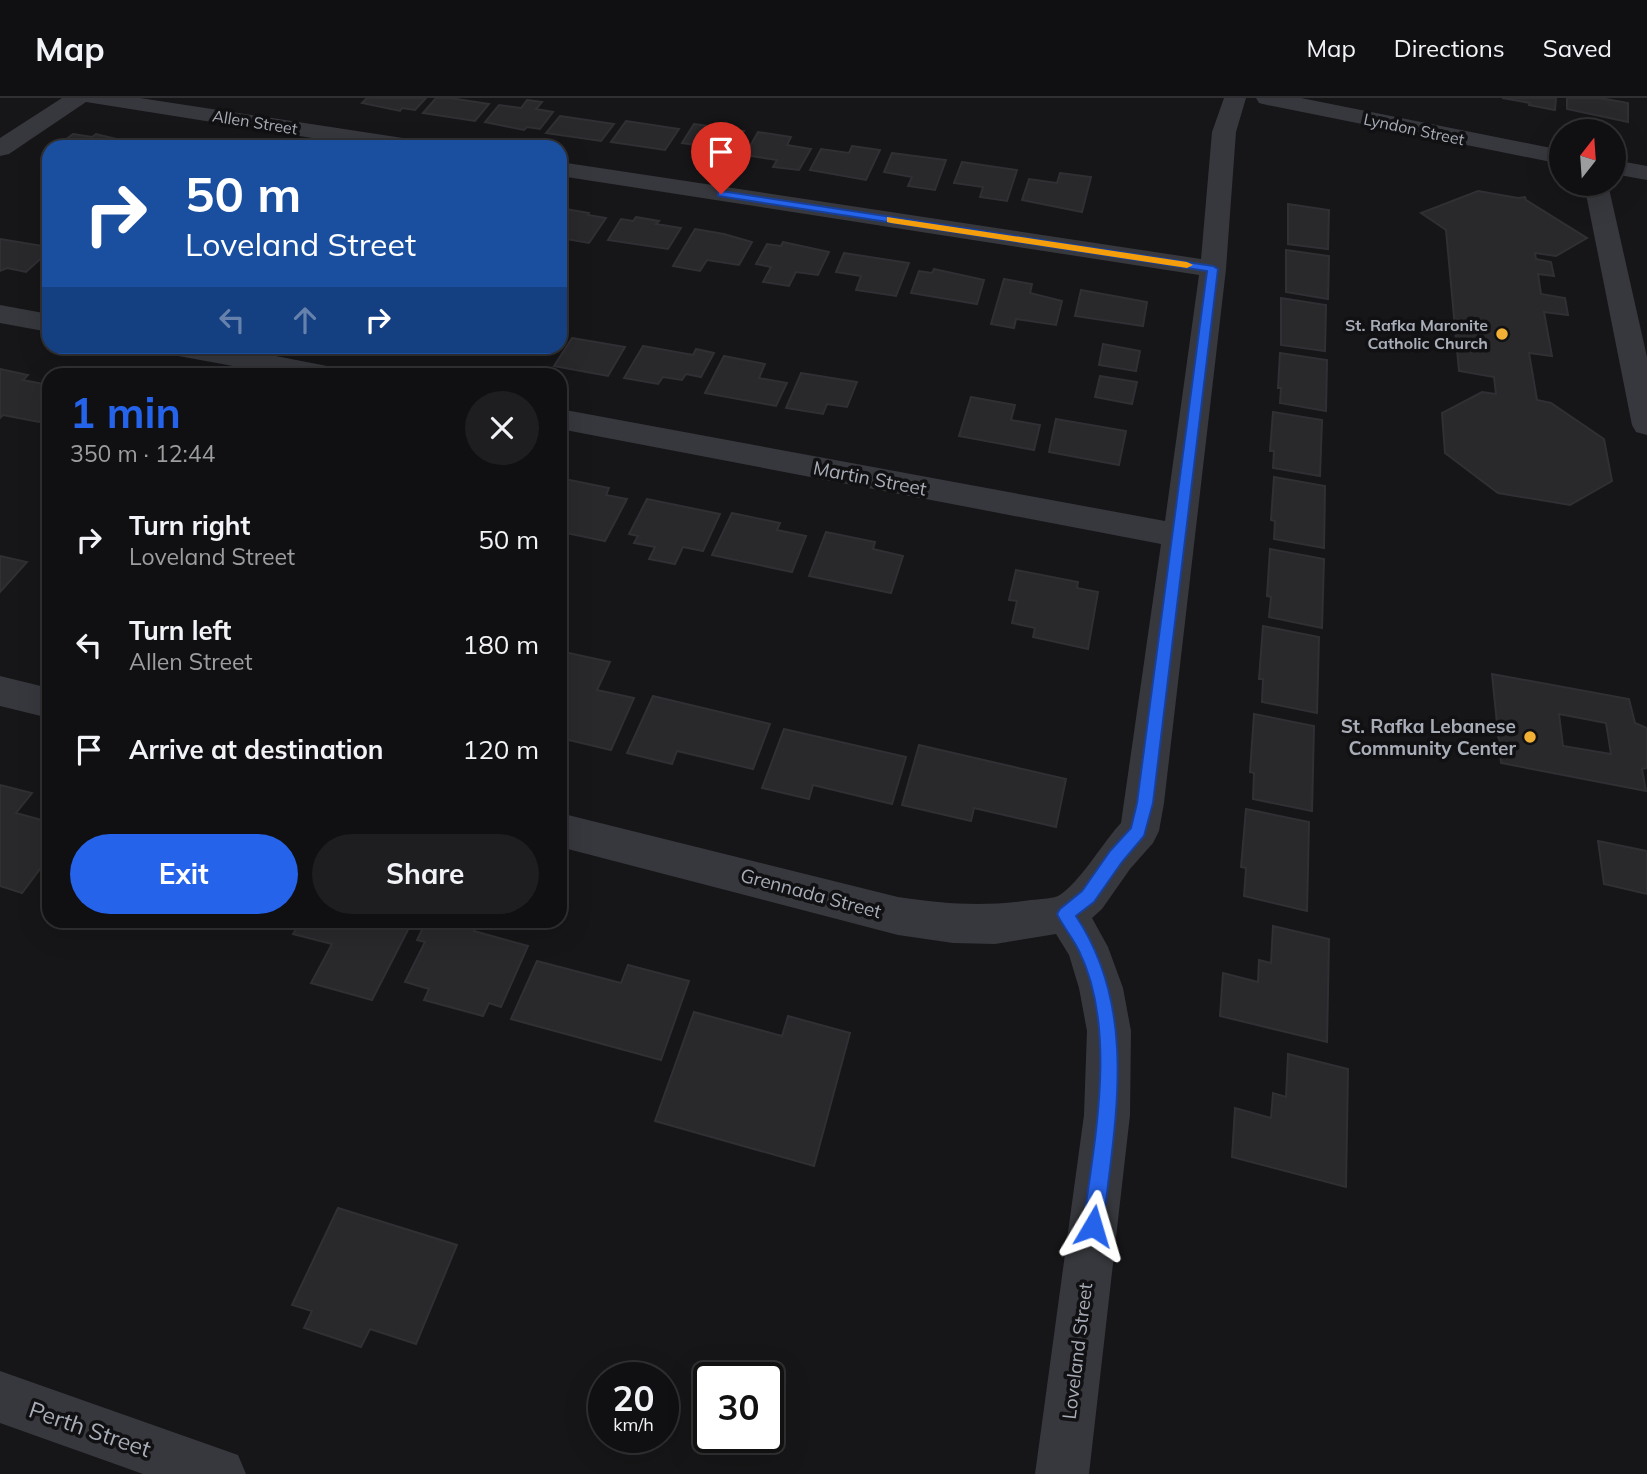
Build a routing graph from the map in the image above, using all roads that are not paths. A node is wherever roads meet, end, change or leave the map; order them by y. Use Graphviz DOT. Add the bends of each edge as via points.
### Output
graph roads {
  1 [pos="78,98"];
  2 [pos="94,98"];
  3 [pos="1235,98"];
  4 [pos="1267,98"];
  5 [pos="1353,98"];
  6 [pos="1549,136"];
  7 [pos="370,140"];
  8 [pos="0,149"];
  9 [pos="1626,149"];
  10 [pos="1647,153"];
  11 [pos="1549,156"];
  12 [pos="1626,169"];
  13 [pos="567,170"];
  14 [pos="1647,173"];
  15 [pos="1599,196"];
  16 [pos="1213,269"];
  17 [pos="0,314"];
  18 [pos="42,322"];
  19 [pos="215,354"];
  20 [pos="1640,360"];
  21 [pos="289,368"];
  22 [pos="567,420"];
  23 [pos="1647,425"];
  24 [pos="1179,536"];
  25 [pos="0,691"];
  26 [pos="42,701"];
  27 [pos="567,832"];
  28 [pos="1066,914"];
  29 [pos="0,1397"];
  30 [pos="219,1474"];
  31 [pos="1062,1474"];
  1 -- 8 [label="street"];
  2 -- 7 [label="street, Allen Street"];
  3 -- 16 [label="street" via="1224,132"];
  4 -- 11 [label="street, Lyndon Street"];
  5 -- 6 [label="street, Lyndon Street"];
  9 -- 10 [label="street"];
  12 -- 14 [label="street"];
  13 -- 16 [label="street"];
  15 -- 20 [label="street"];
  16 -- 24 [label="street"];
  17 -- 18 [label="street"];
  19 -- 21 [label="street"];
  20 -- 23 [label="street"];
  22 -- 24 [label="street, Martin Street"];
  24 -- 28 [label="street" via="1139,831 1088,896"];
  25 -- 26 [label="street"];
  27 -- 28 [label="street, Grennada Street" via="898,916 995,925"];
  28 -- 31 [label="street, Loveland Street" via="1087,947 1109,1031 1107,1115"];
  29 -- 30 [label="street, Perth Street"];
}
